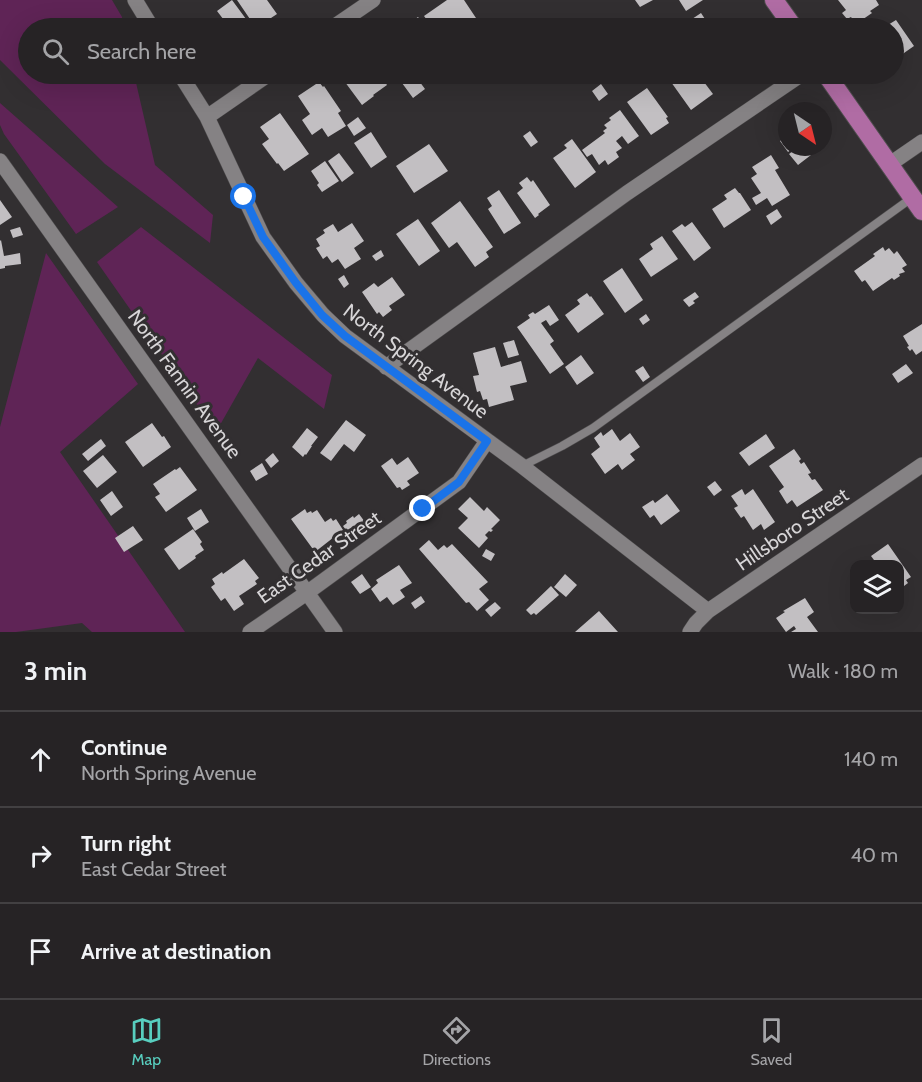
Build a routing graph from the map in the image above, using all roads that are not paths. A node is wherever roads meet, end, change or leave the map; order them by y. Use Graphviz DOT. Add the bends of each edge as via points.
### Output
graph roads {
  1 [pos="135,0"];
  2 [pos="373,0"];
  3 [pos="774,0"];
  4 [pos="146,18"];
  5 [pos="347,18"];
  6 [pos="787,18"];
  7 [pos="186,84"];
  8 [pos="255,84"];
  9 [pos="787,84"];
  10 [pos="833,84"];
  11 [pos="207,117"];
  12 [pos="922,142"];
  13 [pos="0,161"];
  14 [pos="890,164"];
  15 [pos="917,204"];
  16 [pos="386,367"];
  17 [pos="487,441"];
  18 [pos="922,465"];
  19 [pos="522,466"];
  20 [pos="308,592"];
  21 [pos="708,611"];
  22 [pos="250,632"];
  23 [pos="335,632"];
  24 [pos="690,632"];
  1 -- 4 [label="street"];
  2 -- 5 [label="street"];
  3 -- 6 [label="main road"];
  7 -- 11 [label="street, North Spring Avenue"];
  8 -- 11 [label="street"];
  9 -- 16 [label="street" via="627,193"];
  10 -- 14 [label="main road"];
  11 -- 16 [label="street, North Spring Avenue" via="263,237 322,315"];
  12 -- 14 [label="street"];
  13 -- 20 [label="street, North Fannin Avenue"];
  14 -- 15 [label="main road"];
  15 -- 19 [label="lane" via="593,428"];
  16 -- 17 [label="street, North Spring Avenue"];
  17 -- 19 [label="street, North Spring Avenue"];
  17 -- 20 [label="street, East Cedar Street" via="459,482"];
  18 -- 21 [label="street, Hillsboro Street"];
  19 -- 21 [label="street, North Spring Avenue"];
  20 -- 22 [label="street, East Cedar Street"];
  20 -- 23 [label="street, North Fannin Avenue"];
  21 -- 24 [label="street, Hillsboro Street"];
}
